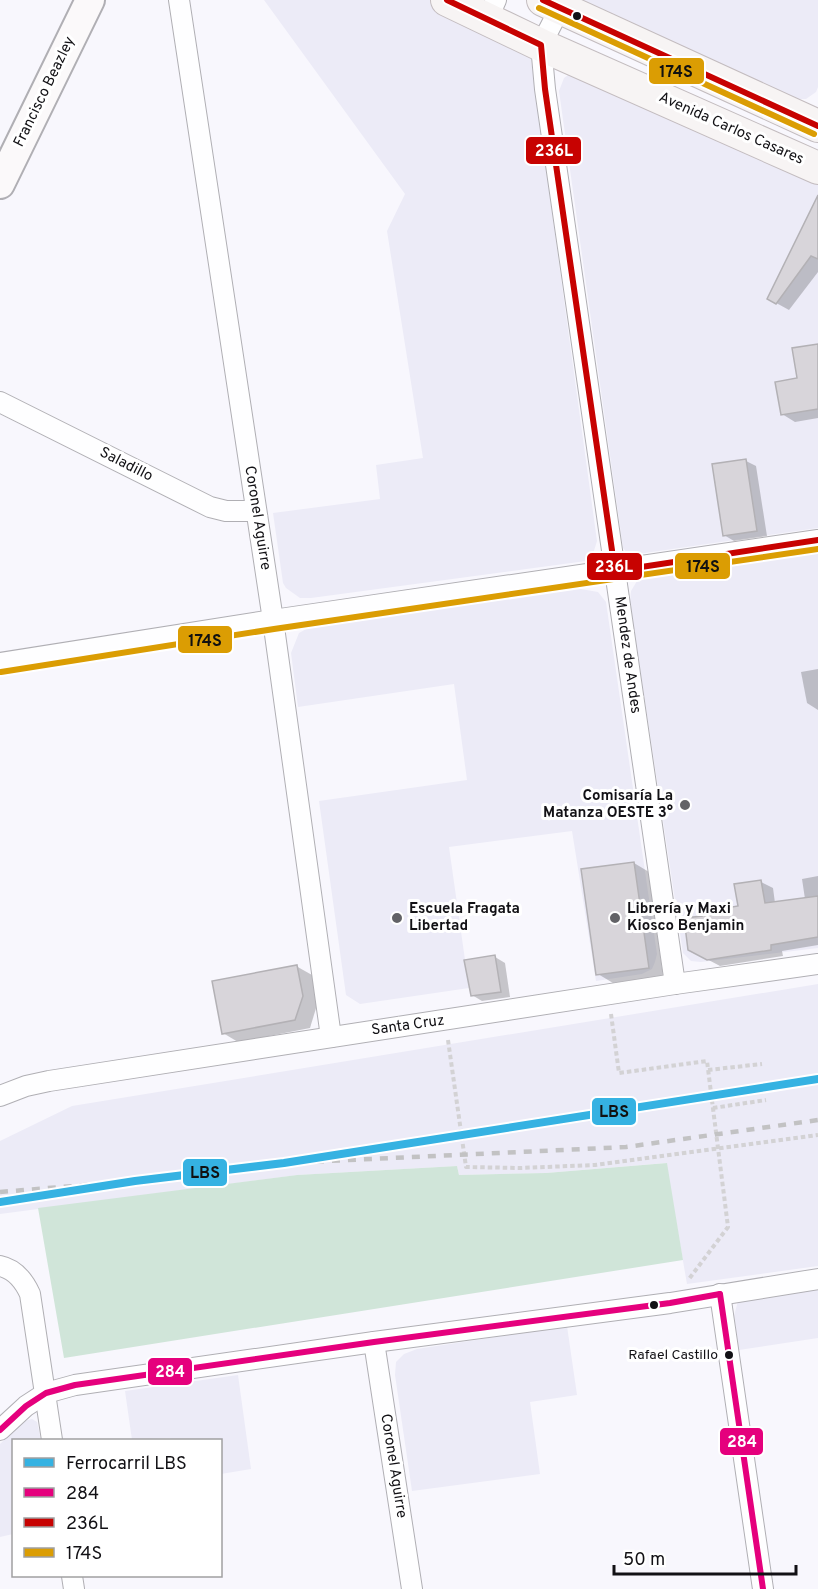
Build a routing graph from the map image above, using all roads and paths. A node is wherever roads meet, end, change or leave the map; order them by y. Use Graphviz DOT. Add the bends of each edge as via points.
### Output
graph roads {
  1 [pos="90,0"];
  2 [pos="179,0"];
  3 [pos="447,0"];
  4 [pos="552,4"];
  5 [pos="492,10"];
  6 [pos="541,45"];
  7 [pos="818,126"];
  8 [pos="818,168"];
  9 [pos="0,184"];
  10 [pos="0,402"];
  11 [pos="256,511"];
  12 [pos="818,540"];
  13 [pos="615,571"];
  14 [pos="273,620"];
  15 [pos="0,663"];
  16 [pos="818,964"];
  17 [pos="675,984"];
  18 [pos="608,995"];
  19 [pos="446,1021"];
  20 [pos="331,1037"];
  21 [pos="762,1064"];
  22 [pos="708,1070"];
  23 [pos="1,1092"];
  24 [pos="766,1100"];
  25 [pos="713,1108"];
  26 [pos="818,1135"];
  27 [pos="718,1150"];
  28 [pos="2,1267"];
  29 [pos="818,1279"];
  30 [pos="720,1294"];
  31 [pos="670,1303"];
  32 [pos="374,1342"];
  33 [pos="46,1393"];
  34 [pos="0,1430"];
  35 [pos="52,1439"];
  36 [pos="412,1589"];
  37 [pos="763,1589"];
  1 -- 9 [label="street, Francisco Beazley"];
  2 -- 11 [label="street, Coronel Aguirre"];
  3 -- 5 [label="main road, Avenida Carlos Casares"];
  4 -- 6 [label="street"];
  4 -- 7 [label="main road"];
  5 -- 6 [label="main road, Avenida Carlos Casares"];
  6 -- 8 [label="main road, Avenida Carlos Casares"];
  6 -- 13 [label="street, Mendez de Andes"];
  10 -- 11 [label="street, Saladillo" via="210,507"];
  11 -- 14 [label="street, Coronel Aguirre"];
  12 -- 13 [label="street"];
  13 -- 14 [label="street"];
  13 -- 17 [label="street, Mendez de Andes"];
  14 -- 15 [label="street"];
  14 -- 20 [label="street, Coronel Aguirre"];
  16 -- 17 [label="street, Santa Cruz"];
  17 -- 18 [label="street, Santa Cruz"];
  18 -- 19 [label="street, Santa Cruz"];
  18 -- 22 [label="path" via="620,1073 706,1062"];
  19 -- 20 [label="street, Santa Cruz"];
  19 -- 27 [label="path" via="466,1167 595,1165"];
  20 -- 23 [label="street, Santa Cruz"];
  21 -- 22 [label="path"];
  22 -- 25 [label="path"];
  24 -- 25 [label="path"];
  25 -- 27 [label="path"];
  26 -- 27 [label="path"];
  27 -- 31 [label="path" via="728,1227"];
  28 -- 33 [label="street" via="24,1281 30,1294"];
  29 -- 30 [label="street"];
  30 -- 31 [label="street"];
  30 -- 37 [label="street"];
  31 -- 32 [label="street"];
  32 -- 33 [label="street" via="75,1385"];
  32 -- 36 [label="street, Coronel Aguirre"];
  33 -- 34 [label="street"];
  33 -- 35 [label="street"];
}
